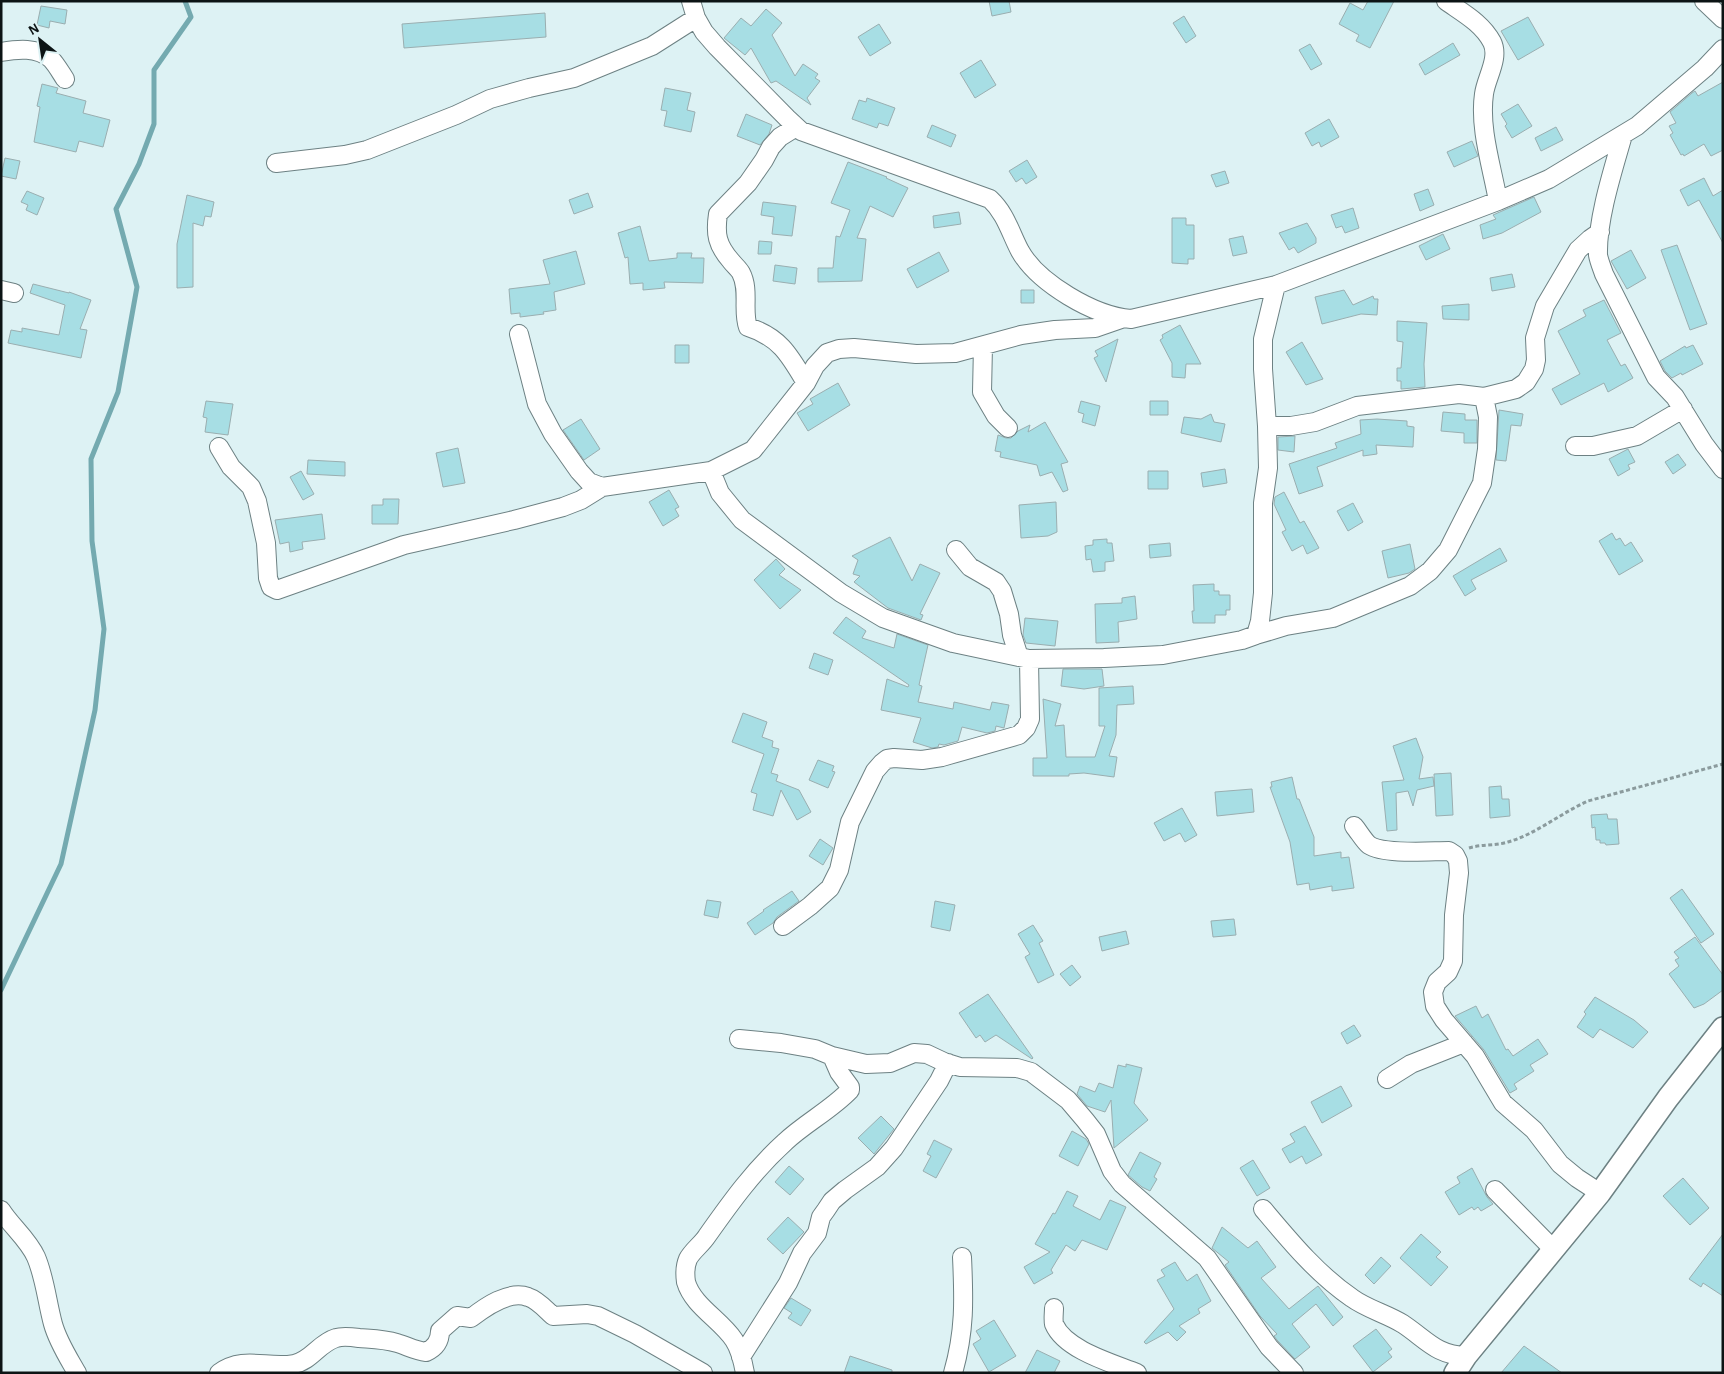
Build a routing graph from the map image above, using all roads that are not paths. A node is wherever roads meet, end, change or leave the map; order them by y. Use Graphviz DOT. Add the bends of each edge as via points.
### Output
graph roads {
  1 [pos="1446,1"];
  2 [pos="1704,1"];
  3 [pos="694,10"];
  4 [pos="1723,19"];
  5 [pos="1723,49"];
  6 [pos="1,52"];
  7 [pos="65,78"];
  8 [pos="796,126"];
  9 [pos="1624,135"];
  10 [pos="276,162"];
  11 [pos="1498,201"];
  12 [pos="1600,232"];
  13 [pos="1276,285"];
  14 [pos="1121,318"];
  15 [pos="519,334"];
  16 [pos="983,346"];
  17 [pos="806,383"];
  18 [pos="1484,397"];
  19 [pos="1683,409"];
  20 [pos="1267,426"];
  21 [pos="1008,428"];
  22 [pos="1575,446"];
  23 [pos="219,447"];
  24 [pos="1723,468"];
  25 [pos="711,471"];
  26 [pos="602,487"];
  27 [pos="956,550"];
  28 [pos="1256,635"];
  29 [pos="1024,658"];
  30 [pos="1354,826"];
  31 [pos="783,926"];
  32 [pos="1723,1028"];
  33 [pos="739,1039"];
  34 [pos="1464,1044"];
  35 [pos="832,1056"];
  36 [pos="948,1063"];
  37 [pos="1387,1079"];
  38 [pos="1494,1190"];
  39 [pos="1600,1193"];
  40 [pos="1263,1209"];
  41 [pos="1,1210"];
  42 [pos="1554,1249"];
  43 [pos="962,1257"];
  44 [pos="1054,1308"];
  45 [pos="1460,1364"];
  46 [pos="743,1365"];
  47 [pos="77,1373"];
  48 [pos="219,1373"];
  49 [pos="703,1373"];
  50 [pos="953,1373"];
  51 [pos="1137,1373"];
  52 [pos="1294,1373"];
  1 -- 11 [label="street" via="1468,15 1493,44 1493,68 1484,94 1483,118"];
  2 -- 4 [label="street"];
  3 -- 8 [label="street" via="704,32 717,48"];
  3 -- 10 [label="street" via="652,46 574,78 490,99 368,150"];
  5 -- 9 [label="street" via="1705,68"];
  6 -- 7 [label="street" via="34,50 51,59"];
  8 -- 14 [label="street" via="990,199 999,207 1020,252 1037,273 1073,300"];
  8 -- 17 [label="street" via="771,147 748,183 718,214 717,236 721,250 741,273 748,327 777,342 788,352"];
  9 -- 11 [label="street" via="1549,180"];
  9 -- 12 [label="street" via="1607,191"];
  11 -- 13 [label="street"];
  12 -- 18 [label="street" via="1578,250 1545,306 1535,338 1534,369 1526,382"];
  12 -- 19 [label="street" via="1598,257 1604,274 1656,377"];
  13 -- 14 [label="street" via="1131,320"];
  13 -- 20 [label="street" via="1264,339"];
  14 -- 16 [label="street" via="1095,328 1022,335"];
  15 -- 26 [label="street" via="537,404 553,434 589,482"];
  16 -- 17 [label="street" via="955,353 916,354 839,349 827,353"];
  16 -- 21 [label="street" via="982,392 996,416"];
  17 -- 25 [label="street" via="753,450"];
  18 -- 20 [label="street" via="1452,395 1357,406 1315,422"];
  18 -- 28 [label="street" via="1488,425 1482,483 1448,550 1430,571 1410,586 1333,618"];
  19 -- 22 [label="street" via="1637,436 1593,446"];
  19 -- 24 [label="street"];
  20 -- 28 [label="street" via="1263,593"];
  23 -- 26 [label="street" via="231,467 251,487 257,501 266,543 268,578 271,587 277,590 404,545 563,507"];
  25 -- 26 [label="street"];
  25 -- 29 [label="street" via="720,493 742,520 841,593 883,618 953,643"];
  27 -- 29 [label="street" via="970,567 996,582 1002,591 1012,635"];
  28 -- 29 [label="street" via="1163,654"];
  29 -- 31 [label="street" via="1030,719 1026,728 1019,735 942,757 922,760 894,758 882,763 850,822 839,870 830,888"];
  30 -- 34 [label="street" via="1369,845 1378,848 1399,852 1449,851 1455,855 1459,873 1453,961 1433,992 1435,1006"];
  32 -- 39 [label="street"];
  33 -- 35 [label="street" via="815,1049"];
  34 -- 37 [label="street" via="1411,1064"];
  34 -- 39 [label="street" via="1475,1056 1503,1103 1534,1130 1560,1164"];
  35 -- 36 [label="street" via="866,1064 890,1063 914,1053 927,1054"];
  35 -- 46 [label="street" via="850,1090 786,1140 755,1172 686,1264 686,1283 696,1299 736,1342"];
  36 -- 46 [label="street" via="894,1148 877,1167 832,1201 821,1217 817,1233 802,1253"];
  36 -- 52 [label="street" via="960,1067 1017,1068 1031,1072 1068,1100 1096,1134 1112,1171 1122,1184 1206,1258 1269,1347"];
  38 -- 42 [label="street"];
  39 -- 42 [label="street"];
  40 -- 45 [label="street" via="1323,1275 1353,1299 1402,1324 1443,1352 1453,1355"];
  41 -- 47 [label="street" via="35,1255 54,1326"];
  42 -- 45 [label="street"];
  43 -- 50 [label="street" via="963,1327"];
  44 -- 51 [label="street" via="1054,1322 1060,1334 1072,1345"];
  48 -- 49 [label="street" via="242,1363 296,1364 310,1358 322,1345 336,1338 381,1339 426,1352 435,1347 440,1331 457,1316 471,1318 490,1304 520,1295 529,1297 553,1316 598,1316"];
}
